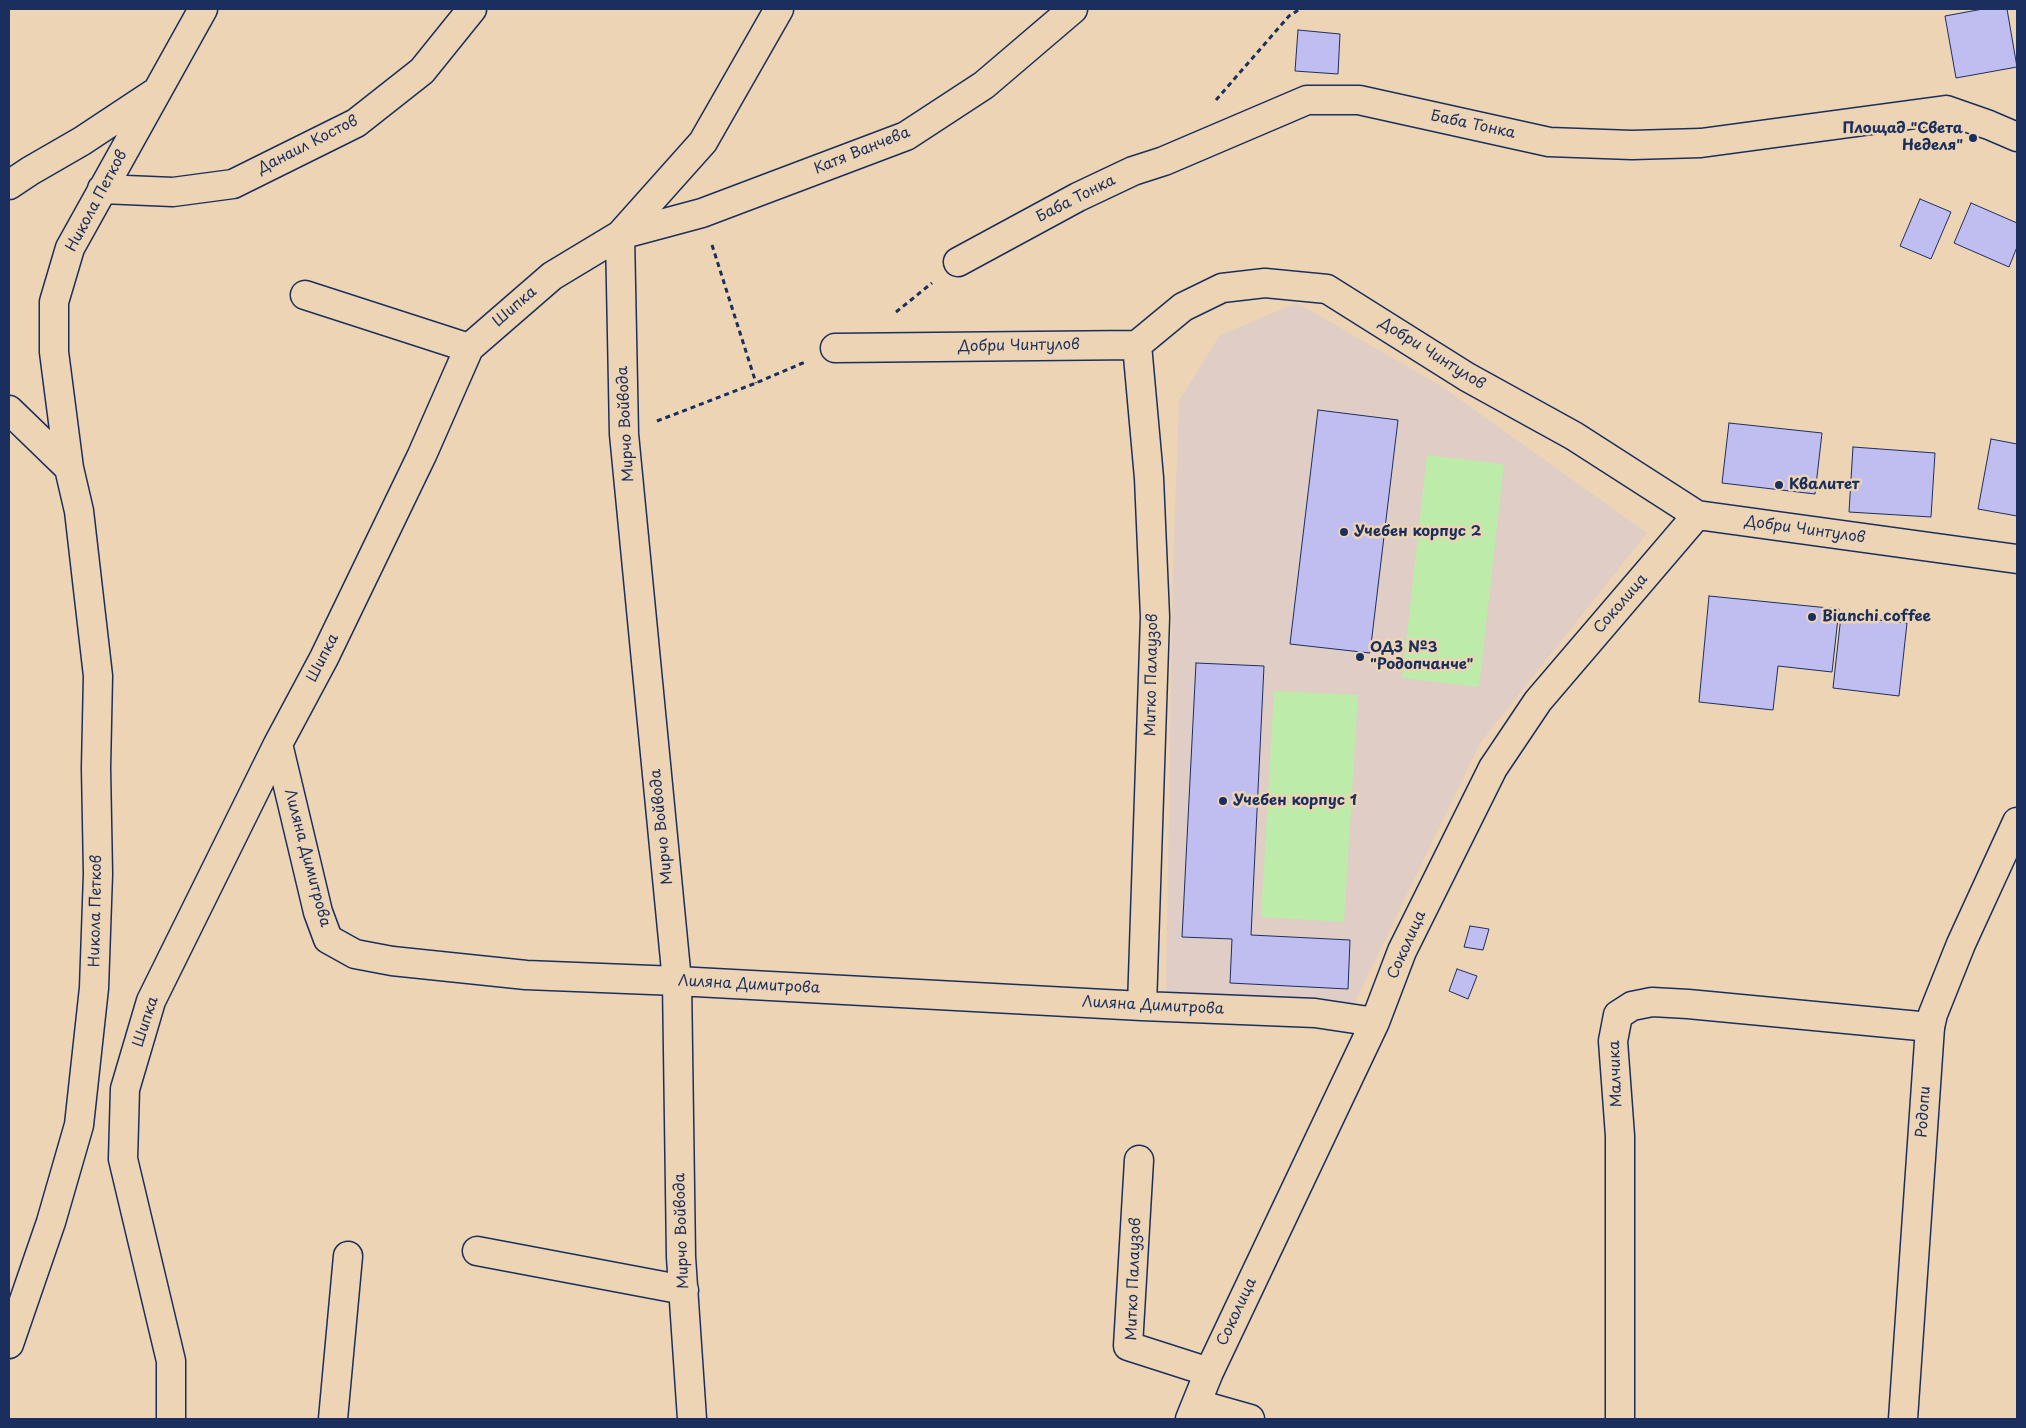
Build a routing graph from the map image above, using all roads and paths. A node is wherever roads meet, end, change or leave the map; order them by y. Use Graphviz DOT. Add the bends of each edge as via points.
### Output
graph roads {
  1 [pos="203,9"];
  2 [pos="472,9"];
  3 [pos="779,9"];
  4 [pos="1073,9"];
  5 [pos="1300,9"];
  6 [pos="158,90"];
  7 [pos="1214,103"];
  8 [pos="2017,137"];
  9 [pos="9,185"];
  10 [pos="102,189"];
  11 [pos="702,213"];
  12 [pos="620,235"];
  13 [pos="958,262"];
  14 [pos="305,295"];
  15 [pos="1137,345"];
  16 [pos="469,348"];
  17 [pos="835,348"];
  18 [pos="9,410"];
  19 [pos="624,434"];
  20 [pos="69,468"];
  21 [pos="1697,515"];
  22 [pos="2017,559"];
  23 [pos="278,744"];
  24 [pos="2017,822"];
  25 [pos="677,981"];
  26 [pos="1142,1006"];
  27 [pos="1375,1022"];
  28 [pos="1930,1028"];
  29 [pos="1139,1160"];
  30 [pos="477,1250"];
  31 [pos="348,1256"];
  32 [pos="684,1290"];
  33 [pos="9,1344"];
  34 [pos="1209,1372"];
  35 [pos="1194,1412"];
  36 [pos="171,1419"];
  37 [pos="333,1419"];
  38 [pos="692,1419"];
  39 [pos="1250,1419"];
  40 [pos="1620,1419"];
  41 [pos="1903,1419"];
  1 -- 6 [label="street, Никола Петков"];
  2 -- 10 [label="street, Данаил Костов" via="422,71 356,123 232,184 173,192"];
  3 -- 12 [label="street, Шипка" via="703,142"];
  4 -- 11 [label="street, Катя Ванчева" via="984,85 906,136"];
  5 -- 7 [label="path" via="1289,16"];
  6 -- 9 [label="street, Никола Петков"];
  6 -- 10 [label="street, Никола Петков"];
  8 -- 13 [label="street, Баба Тонка" via="1946,110 1701,142 1632,145 1549,142 1359,100 1307,100 1133,171"];
  10 -- 20 [label="street, Никола Петков" via="70,248 54,302 54,352"];
  11 -- 12 [label="street, Катя Ванчева"];
  11 -- 19 [label="path" via="756,383"];
  12 -- 16 [label="street, Шипка" via="552,276"];
  12 -- 19 [label="street, Мирчо Войвода"];
  14 -- 16 [label="street"];
  15 -- 17 [label="street, Добри Чинтулов"];
  15 -- 21 [label="street, Добри Чинтулов" via="1183,307 1222,288 1265,283 1327,289 1467,378 1574,436"];
  15 -- 26 [label="street, Митко Палаузов" via="1149,478 1154,617"];
  16 -- 23 [label="street, Шипка" via="422,455 324,658"];
  18 -- 20 [label="street"];
  19 -- 25 [label="street, Мирчо Войвода"];
  20 -- 33 [label="street, Никола Петков" via="79,512 98,676 98,874 94,988 79,1125 51,1222"];
  21 -- 22 [label="street, Добри Чинтулов"];
  21 -- 27 [label="street, Соколица" via="1538,701 1493,768 1402,951"];
  23 -- 25 [label="street, Лиляна Димитрова" via="318,912 328,939 355,954 392,961 526,975"];
  23 -- 36 [label="street, Шипка" via="151,1001 126,1089 122,1159 171,1361"];
  24 -- 28 [label="street, Родопи" via="1961,944"];
  25 -- 26 [label="street, Лиляна Димитрова"];
  25 -- 32 [label="street, Мирчо Войвода"];
  26 -- 27 [label="street, Лиляна Димитрова" via="1315,1013"];
  27 -- 34 [label="street, Соколица"];
  28 -- 40 [label="street, Малчика" via="1652,1002 1632,1006 1618,1016 1613,1041 1620,1136"];
  28 -- 41 [label="street, Родопи"];
  29 -- 34 [label="street, Митко Палаузов" via="1128,1346"];
  30 -- 32 [label="street"];
  31 -- 37 [label="street"];
  32 -- 38 [label="street, Мирчо Войвода"];
  34 -- 35 [label="street, Соколица"];
  35 -- 39 [label="street"];
}
